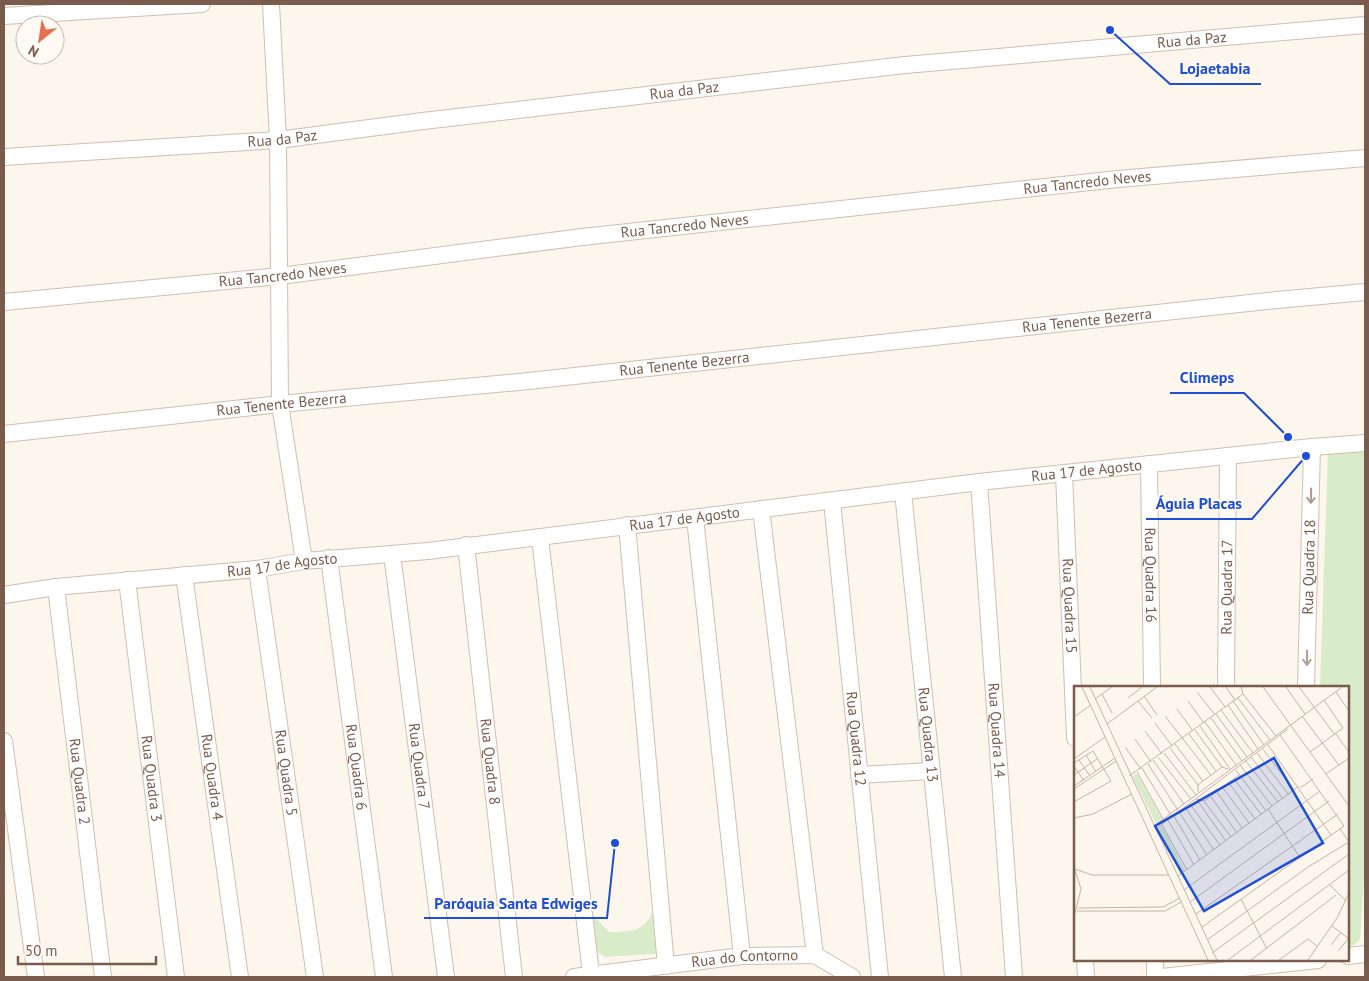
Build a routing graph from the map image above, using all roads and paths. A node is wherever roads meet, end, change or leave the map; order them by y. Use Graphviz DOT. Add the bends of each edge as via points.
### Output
graph roads {
  1 [pos="202,4"];
  2 [pos="272,4"];
  3 [pos="4,16"];
  4 [pos="1365,26"];
  5 [pos="278,140"];
  6 [pos="4,157"];
  7 [pos="1365,158"];
  8 [pos="280,276"];
  9 [pos="1365,292"];
  10 [pos="4,302"];
  11 [pos="280,404"];
  12 [pos="4,434"];
  13 [pos="1365,443"];
  14 [pos="1312,447"];
  15 [pos="1228,456"];
  16 [pos="1149,464"];
  17 [pos="1064,474"];
  18 [pos="979,482"];
  19 [pos="903,492"];
  20 [pos="832,501"];
  21 [pos="761,509"];
  22 [pos="695,518"];
  23 [pos="627,525"];
  24 [pos="540,538"];
  25 [pos="466,545"];
  26 [pos="392,554"];
  27 [pos="329,558"];
  28 [pos="304,561"];
  29 [pos="258,568"];
  30 [pos="184,575"];
  31 [pos="126,580"];
  32 [pos="56,587"];
  33 [pos="4,595"];
  34 [pos="1152,686"];
  35 [pos="1226,686"];
  36 [pos="1306,686"];
  37 [pos="1074,714"];
  38 [pos="4,741"];
  39 [pos="932,771"];
  40 [pos="859,775"];
  41 [pos="1365,954"];
  42 [pos="815,955"];
  43 [pos="742,956"];
  44 [pos="1349,956"];
  45 [pos="1085,961"];
  46 [pos="1155,961"];
  47 [pos="1300,961"];
  48 [pos="1225,965"];
  49 [pos="666,966"];
  50 [pos="592,974"];
  51 [pos="36,977"];
  52 [pos="103,977"];
  53 [pos="176,977"];
  54 [pos="240,977"];
  55 [pos="315,977"];
  56 [pos="384,977"];
  57 [pos="446,977"];
  58 [pos="514,977"];
  59 [pos="574,977"];
  60 [pos="852,977"];
  61 [pos="880,977"];
  62 [pos="953,977"];
  63 [pos="1014,977"];
  64 [pos="1086,977"];
  65 [pos="1155,977"];
  66 [pos="1162,977"];
  1 -- 3 [label="street"];
  2 -- 5 [label="street"];
  4 -- 5 [label="street, Rua da Paz" via="905,65 423,120"];
  5 -- 6 [label="street, Rua da Paz"];
  5 -- 8 [label="street"];
  7 -- 8 [label="street, Rua Tancredo Neves" via="1118,179 622,233"];
  8 -- 10 [label="street, Rua Tancredo Neves"];
  8 -- 11 [label="street"];
  9 -- 11 [label="street, Rua Tenente Bezerra" via="529,381"];
  11 -- 12 [label="street, Rua Tenente Bezerra"];
  11 -- 28 [label="street"];
  13 -- 14 [label="street, Rua 17 de Agosto"];
  14 -- 15 [label="street, Rua 17 de Agosto"];
  14 -- 36 [label="street, Rua Quadra 18, one-way"];
  15 -- 16 [label="street, Rua 17 de Agosto"];
  15 -- 35 [label="street, Rua Quadra 17"];
  16 -- 17 [label="street, Rua 17 de Agosto"];
  16 -- 34 [label="street, Rua Quadra 16"];
  17 -- 18 [label="street, Rua 17 de Agosto"];
  17 -- 37 [label="street, Rua Quadra 15"];
  18 -- 19 [label="street, Rua 17 de Agosto"];
  18 -- 63 [label="street, Rua Quadra 14"];
  19 -- 20 [label="street, Rua 17 de Agosto"];
  19 -- 39 [label="street, Rua Quadra 13"];
  20 -- 21 [label="street, Rua 17 de Agosto"];
  20 -- 40 [label="street, Rua Quadra 12"];
  21 -- 22 [label="street, Rua 17 de Agosto"];
  21 -- 42 [label="street"];
  22 -- 23 [label="street, Rua 17 de Agosto"];
  22 -- 43 [label="street"];
  23 -- 24 [label="street, Rua 17 de Agosto"];
  23 -- 49 [label="street"];
  24 -- 25 [label="street, Rua 17 de Agosto"];
  24 -- 50 [label="street"];
  25 -- 26 [label="street, Rua 17 de Agosto"];
  25 -- 58 [label="street, Rua Quadra 8"];
  26 -- 27 [label="street, Rua 17 de Agosto"];
  26 -- 57 [label="street, Rua Quadra 7"];
  27 -- 28 [label="street, Rua 17 de Agosto"];
  27 -- 56 [label="street, Rua Quadra 6"];
  28 -- 29 [label="street, Rua 17 de Agosto"];
  29 -- 30 [label="street, Rua 17 de Agosto"];
  29 -- 55 [label="street, Rua Quadra 5"];
  30 -- 31 [label="street, Rua 17 de Agosto"];
  30 -- 54 [label="street, Rua Quadra 4"];
  31 -- 32 [label="street, Rua 17 de Agosto"];
  31 -- 53 [label="street, Rua Quadra 3"];
  32 -- 33 [label="street, Rua 17 de Agosto"];
  32 -- 52 [label="street, Rua Quadra 2"];
  38 -- 51 [label="street"];
  39 -- 40 [label="street"];
  39 -- 62 [label="street, Rua Quadra 13"];
  40 -- 61 [label="street, Rua Quadra 12"];
  41 -- 44 [label="street"];
  42 -- 43 [label="street, Rua do Contorno"];
  42 -- 60 [label="street, Rua do Contorno"];
  43 -- 49 [label="street, Rua do Contorno"];
  45 -- 64 [label="street"];
  46 -- 65 [label="street"];
  47 -- 48 [label="street"];
  48 -- 66 [label="street"];
  49 -- 50 [label="street, Rua do Contorno"];
  50 -- 59 [label="street, Rua do Contorno"];
}
